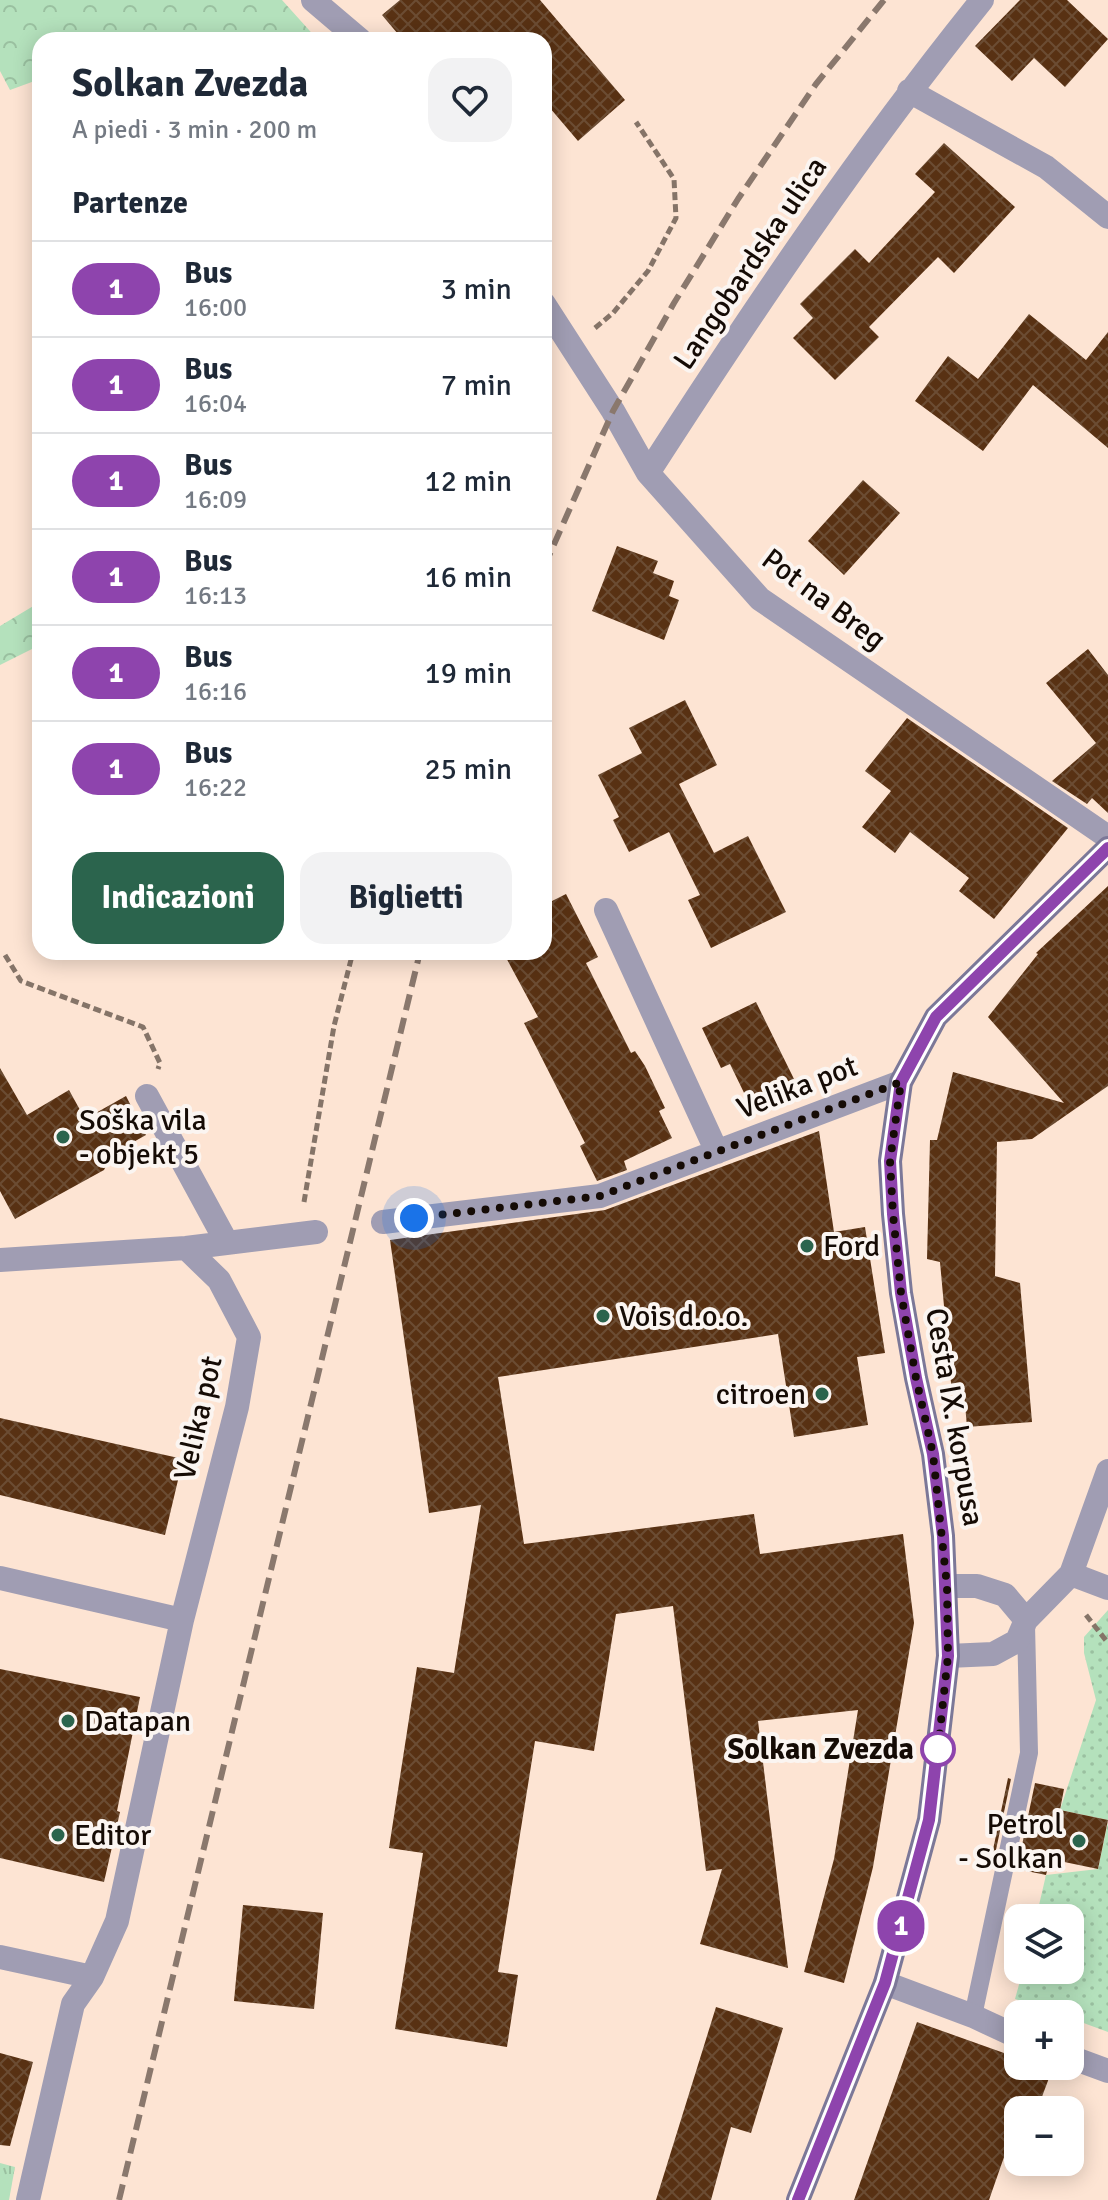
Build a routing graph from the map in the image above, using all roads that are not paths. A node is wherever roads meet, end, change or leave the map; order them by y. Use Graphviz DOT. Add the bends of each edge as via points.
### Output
graph roads {
  1 [pos="313,0"];
  2 [pos="982,0"];
  3 [pos="351,32"];
  4 [pos="909,91"];
  5 [pos="1108,217"];
  6 [pos="552,316"];
  7 [pos="648,473"];
  8 [pos="1108,837"];
  9 [pos="1108,848"];
  10 [pos="606,910"];
  11 [pos="901,1082"];
  12 [pos="147,1096"];
  13 [pos="717,1152"];
  14 [pos="383,1222"];
  15 [pos="307,1233"];
  16 [pos="227,1243"];
  17 [pos="186,1248"];
  18 [pos="0,1260"];
  19 [pos="1108,1471"];
  20 [pos="1071,1574"];
  21 [pos="0,1578"];
  22 [pos="947,1586"];
  23 [pos="1108,1588"];
  24 [pos="182,1620"];
  25 [pos="1026,1620"];
  26 [pos="948,1656"];
  27 [pos="0,1957"];
  28 [pos="92,1977"];
  29 [pos="885,1983"];
  30 [pos="973,2016"];
  31 [pos="1004,2030"];
  32 [pos="1084,2062"];
  33 [pos="1108,2071"];
  34 [pos="28,2200"];
  35 [pos="798,2200"];
  1 -- 3 [label="street"];
  2 -- 4 [label="street, Langobardska ulica"];
  4 -- 5 [label="street" via="1046,167"];
  4 -- 7 [label="street, Langobardska ulica" via="769,286"];
  6 -- 7 [label="street, Pot na Breg"];
  7 -- 8 [label="street, Pot na Breg" via="760,599"];
  9 -- 11 [label="main road, Cesta IX. korpusa" via="936,1017"];
  10 -- 13 [label="street, Velika pot"];
  11 -- 13 [label="street, Velika pot"];
  11 -- 22 [label="main road, Cesta IX. korpusa" via="890,1161 893,1214 901,1293 933,1454"];
  12 -- 16 [label="street"];
  13 -- 14 [label="street, Velika pot" via="600,1196"];
  15 -- 16 [label="street"];
  16 -- 17 [label="street"];
  17 -- 18 [label="street"];
  17 -- 24 [label="street, Velika pot" via="219,1280 249,1337 237,1407"];
  19 -- 20 [label="street"];
  20 -- 23 [label="street"];
  20 -- 25 [label="street"];
  21 -- 24 [label="street"];
  22 -- 25 [label="street" via="977,1586 1005,1595"];
  22 -- 26 [label="main road, Cesta IX. korpusa"];
  24 -- 28 [label="street, Velika pot" via="117,1921"];
  25 -- 26 [label="street" via="1017,1641 993,1654"];
  25 -- 30 [label="lane" via="1029,1753"];
  26 -- 29 [label="main road, Cesta IX. korpusa" via="929,1820"];
  27 -- 28 [label="street"];
  28 -- 34 [label="street, Velika pot" via="73,2004"];
  29 -- 30 [label="street"];
  29 -- 35 [label="main road, Cesta IX. korpusa"];
  30 -- 31 [label="street"];
  32 -- 33 [label="street"];
}
